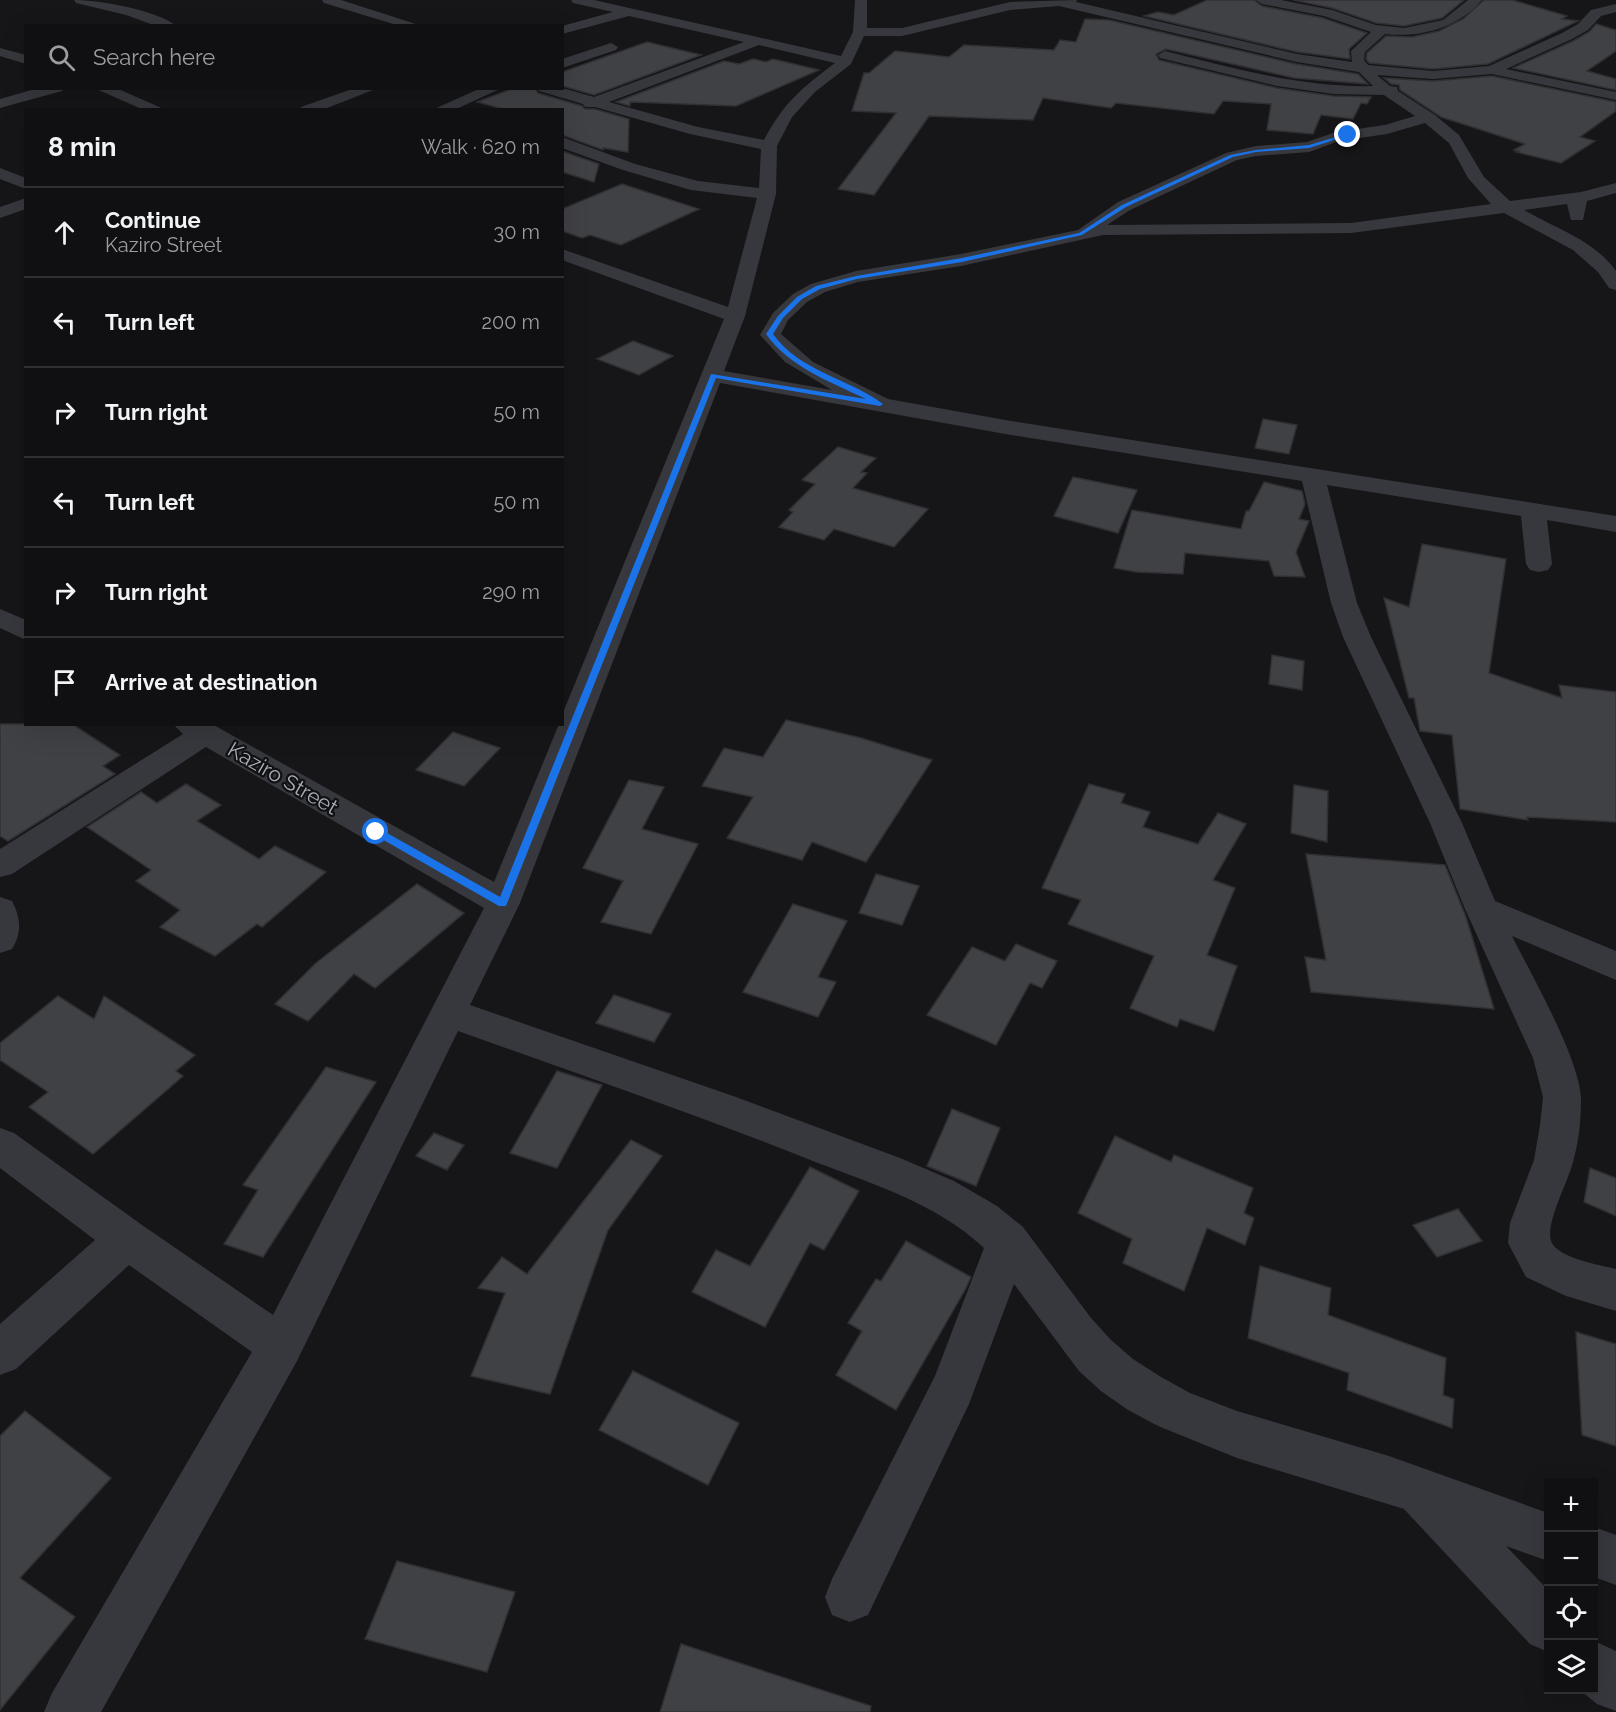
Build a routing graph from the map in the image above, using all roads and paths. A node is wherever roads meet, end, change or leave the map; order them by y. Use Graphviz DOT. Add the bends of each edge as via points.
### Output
graph roads {
  1 [pos="80,0"];
  2 [pos="328,0"];
  3 [pos="578,0"];
  4 [pos="1079,0"];
  5 [pos="1262,0"];
  6 [pos="1476,0"];
  7 [pos="1057,1"];
  8 [pos="128,6"];
  9 [pos="1616,8"];
  10 [pos="627,12"];
  11 [pos="861,16"];
  12 [pos="134,24"];
  13 [pos="166,24"];
  14 [pos="409,24"];
  15 [pos="564,29"];
  16 [pos="1382,30"];
  17 [pos="756,42"];
  18 [pos="611,48"];
  19 [pos="0,52"];
  20 [pos="1165,55"];
  21 [pos="24,59"];
  22 [pos="846,61"];
  23 [pos="564,63"];
  24 [pos="1362,68"];
  25 [pos="1492,70"];
  26 [pos="1438,74"];
  27 [pos="50,90"];
  28 [pos="106,90"];
  29 [pos="365,90"];
  30 [pos="490,90"];
  31 [pos="551,90"];
  32 [pos="1385,90"];
  33 [pos="1616,96"];
  34 [pos="593,103"];
  35 [pos="0,104"];
  36 [pos="154,108"];
  37 [pos="312,108"];
  38 [pos="444,108"];
  39 [pos="573,110"];
  40 [pos="1425,118"];
  41 [pos="564,143"];
  42 [pos="769,146"];
  43 [pos="0,173"];
  44 [pos="24,183"];
  45 [pos="1616,188"];
  46 [pos="767,194"];
  47 [pos="1581,196"];
  48 [pos="24,204"];
  49 [pos="1508,208"];
  50 [pos="0,213"];
  51 [pos="1080,234"];
  52 [pos="1585,248"];
  53 [pos="564,255"];
  54 [pos="1616,284"];
  55 [pos="735,316"];
  56 [pos="713,375"];
  57 [pos="880,404"];
  58 [pos="1312,475"];
  59 [pos="1533,510"];
  60 [pos="1616,524"];
  61 [pos="1539,564"];
  62 [pos="0,617"];
  63 [pos="24,631"];
  64 [pos="197,729"];
  65 [pos="0,865"];
  66 [pos="503,903"];
  67 [pos="1482,909"];
  68 [pos="0,910"];
  69 [pos="0,940"];
  70 [pos="1616,966"];
  71 [pos="448,1012"];
  72 [pos="0,1145"];
  73 [pos="127,1239"];
  74 [pos="1008,1241"];
  75 [pos="1616,1290"];
  76 [pos="281,1346"];
  77 [pos="0,1353"];
  78 [pos="1416,1489"];
  79 [pos="1544,1536"];
  80 [pos="1598,1554"];
  81 [pos="1616,1560"];
  82 [pos="850,1597"];
  83 [pos="1544,1622"];
  84 [pos="1598,1671"];
  85 [pos="1616,1685"];
  86 [pos="71,1712"];
  1 -- 8 [label="street"];
  2 -- 14 [label="street"];
  3 -- 10 [label="street"];
  4 -- 7 [label="street"];
  5 -- 16 [label="street" via="1327,13"];
  6 -- 16 [label="street" via="1448,23 1413,31"];
  7 -- 11 [label="street" via="998,9 902,32"];
  7 -- 24 [label="street" via="1247,47"];
  8 -- 12 [label="street"];
  8 -- 13 [label="street"];
  9 -- 25 [label="street" via="1596,13 1567,36"];
  10 -- 15 [label="street"];
  10 -- 17 [label="street"];
  11 -- 22 [label="street"];
  16 -- 24 [label="street" via="1358,51 1357,60"];
  17 -- 22 [label="street"];
  17 -- 34 [label="street"];
  18 -- 23 [label="street"];
  19 -- 21 [label="street"];
  20 -- 32 [label="street" via="1270,80"];
  22 -- 42 [label="street" via="810,88 785,115"];
  24 -- 26 [label="street"];
  24 -- 32 [label="street"];
  25 -- 26 [label="street"];
  25 -- 33 [label="street"];
  26 -- 32 [label="street" via="1450,86"];
  27 -- 35 [label="street"];
  28 -- 36 [label="street"];
  29 -- 37 [label="street"];
  30 -- 38 [label="street"];
  31 -- 34 [label="street"];
  32 -- 40 [label="street"];
  34 -- 39 [label="street"];
  34 -- 42 [label="street"];
  40 -- 49 [label="street" via="1452,137 1466,164"];
  40 -- 51 [label="street" via="1336,137 1309,147 1232,156 1124,206"];
  41 -- 46 [label="street" via="697,186"];
  42 -- 46 [label="street"];
  43 -- 44 [label="street"];
  45 -- 47 [label="street"];
  46 -- 55 [label="street"];
  47 -- 49 [label="street"];
  47 -- 52 [label="street" via="1576,204"];
  48 -- 50 [label="street"];
  49 -- 51 [label="street" via="1326,229 1125,228"];
  49 -- 52 [label="street"];
  51 -- 57 [label="street" via="962,260 856,277 818,288 800,298 780,317 770,334 780,349"];
  52 -- 54 [label="street"];
  53 -- 55 [label="street"];
  55 -- 56 [label="street"];
  56 -- 57 [label="street"];
  56 -- 66 [label="street"];
  57 -- 58 [label="street"];
  58 -- 59 [label="street"];
  58 -- 67 [label="street" via="1344,603 1357,637 1446,823"];
  59 -- 60 [label="street"];
  59 -- 61 [label="street"];
  62 -- 63 [label="street"];
  64 -- 65 [label="street"];
  64 -- 66 [label="street, Kaziro Street"];
  66 -- 71 [label="street"];
  67 -- 70 [label="street"];
  67 -- 75 [label="street" via="1552,1058 1562,1097 1554,1160 1531,1223 1529,1243 1541,1263 1566,1276"];
  68 -- 69 [label="street"];
  71 -- 74 [label="street" via="738,1113 915,1183 959,1203"];
  71 -- 76 [label="street"];
  72 -- 73 [label="street"];
  73 -- 76 [label="street"];
  73 -- 77 [label="street"];
  74 -- 78 [label="street" via="1085,1343 1115,1374 1158,1402 1284,1450"];
  74 -- 82 [label="street" via="953,1388"];
  76 -- 86 [label="street"];
  78 -- 79 [label="street"];
  78 -- 83 [label="street"];
  80 -- 81 [label="street"];
  84 -- 85 [label="street"];
}
